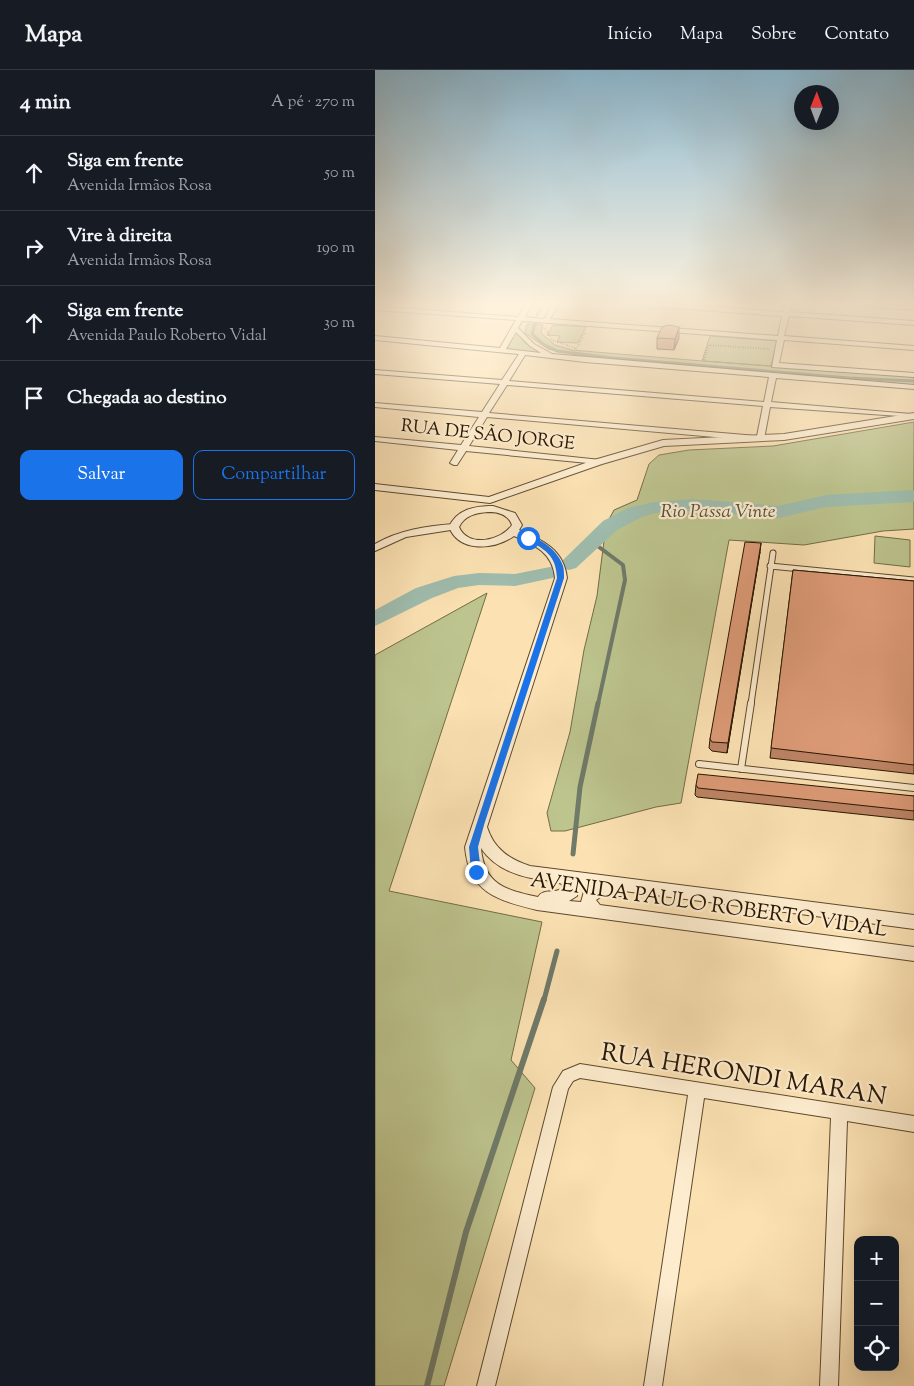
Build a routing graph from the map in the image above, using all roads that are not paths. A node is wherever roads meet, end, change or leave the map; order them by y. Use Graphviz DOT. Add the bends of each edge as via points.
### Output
graph roads {
  1 [pos="515,365"];
  2 [pos="650,365"];
  3 [pos="781,365"];
  4 [pos="375,372"];
  5 [pos="914,375"];
  6 [pos="773,376"];
  7 [pos="504,382"];
  8 [pos="914,387"];
  9 [pos="767,404"];
  10 [pos="375,405"];
  11 [pos="485,414"];
  12 [pos="913,416"];
  13 [pos="375,439"];
  14 [pos="760,439"];
  15 [pos="464,447"];
  16 [pos="598,462"];
  17 [pos="454,463"];
  18 [pos="375,487"];
  19 [pos="489,505"];
  20 [pos="454,527"];
  21 [pos="514,532"];
  22 [pos="375,548"];
  23 [pos="773,553"];
  24 [pos="771,566"];
  25 [pos="914,580"];
  26 [pos="699,764"];
  27 [pos="741,769"];
  28 [pos="914,788"];
  29 [pos="479,825"];
  30 [pos="559,876"];
  31 [pos="671,890"];
  32 [pos="504,894"];
  33 [pos="595,911"];
  34 [pos="914,922"];
  35 [pos="914,954"];
  36 [pos="697,1090"];
  37 [pos="839,1112"];
  38 [pos="914,1124"];
  39 [pos="486,1386"];
  40 [pos="653,1386"];
  41 [pos="829,1386"];
  1 -- 7 [label="street"];
  2 -- 6 [label="street"];
  3 -- 5 [label="street"];
  4 -- 7 [label="street"];
  6 -- 8 [label="street"];
  6 -- 9 [label="street"];
  7 -- 9 [label="street"];
  7 -- 11 [label="street"];
  9 -- 12 [label="street"];
  9 -- 14 [label="street"];
  10 -- 11 [label="street"];
  11 -- 14 [label="street"];
  11 -- 15 [label="street"];
  12 -- 14 [label="street"];
  13 -- 15 [label="street, RUA DE SÃO JORGE"];
  14 -- 16 [label="street" via="663,443"];
  15 -- 16 [label="street, RUA DE SÃO JORGE"];
  15 -- 17 [label="street"];
  16 -- 19 [label="street"];
  18 -- 19 [label="street"];
  19 -- 20 [label="street" via="464,514"];
  19 -- 21 [label="street" via="513,516 517,525"];
  20 -- 21 [label="street" via="459,537 481,543 500,540"];
  20 -- 22 [label="street" via="413,532"];
  21 -- 29 [label="street" via="549,550 560,566 561,578"];
  23 -- 24 [label="lane"];
  24 -- 25 [label="lane"];
  24 -- 27 [label="lane"];
  26 -- 27 [label="lane"];
  27 -- 28 [label="lane"];
  29 -- 30 [label="street, AVENIDA PAULO ROBERTO VIDAL" via="483,842 501,860 530,872"];
  29 -- 32 [label="street, AVENIDA PAULO ROBERTO VIDAL" via="473,847 476,872 487,884"];
  30 -- 31 [label="street, AVENIDA PAULO ROBERTO VIDAL"];
  30 -- 32 [label="street" via="570,881 572,886 568,895 561,898"];
  31 -- 33 [label="street" via="644,895 595,890 588,901"];
  31 -- 34 [label="street, AVENIDA PAULO ROBERTO VIDAL"];
  32 -- 33 [label="street, AVENIDA PAULO ROBERTO VIDAL" via="537,903"];
  33 -- 35 [label="street, AVENIDA PAULO ROBERTO VIDAL"];
  36 -- 37 [label="street, RUA HERONDI MARAN"];
  36 -- 39 [label="street, RUA HERONDI MARAN" via="580,1071 568,1076 561,1087"];
  36 -- 40 [label="street"];
  37 -- 38 [label="street, RUA HERONDI MARAN"];
  37 -- 41 [label="street"];
}
